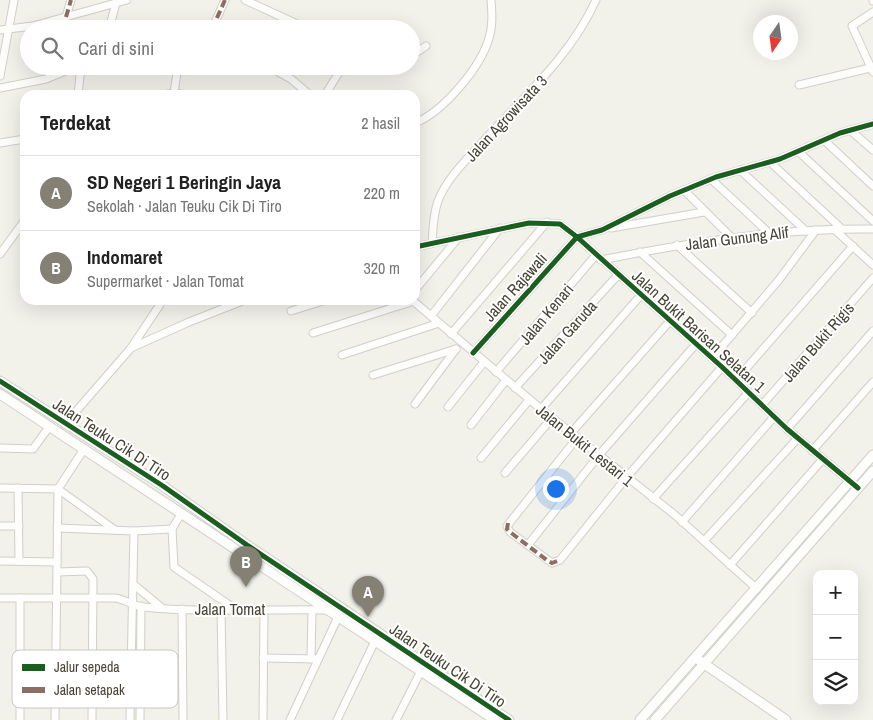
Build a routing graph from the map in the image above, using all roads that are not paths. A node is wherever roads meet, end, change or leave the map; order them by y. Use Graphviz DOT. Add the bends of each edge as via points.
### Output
graph roads {
  1 [pos="14,0"];
  2 [pos="71,0"];
  3 [pos="127,0"];
  4 [pos="225,0"];
  5 [pos="245,0"];
  6 [pos="491,0"];
  7 [pos="596,0"];
  8 [pos="116,3"];
  9 [pos="873,12"];
  10 [pos="66,17"];
  11 [pos="53,20"];
  12 [pos="111,20"];
  13 [pos="216,20"];
  14 [pos="288,20"];
  15 [pos="20,27"];
  16 [pos="0,30"];
  17 [pos="8,30"];
  18 [pos="426,46"];
  19 [pos="420,50"];
  20 [pos="872,70"];
  21 [pos="54,75"];
  22 [pos="79,75"];
  23 [pos="177,75"];
  24 [pos="284,75"];
  25 [pos="337,75"];
  26 [pos="0,76"];
  27 [pos="798,85"];
  28 [pos="0,88"];
  29 [pos="78,90"];
  30 [pos="174,90"];
  31 [pos="304,90"];
  32 [pos="328,90"];
  33 [pos="420,121"];
  34 [pos="873,124"];
  35 [pos="850,130"];
  36 [pos="20,140"];
  37 [pos="825,141"];
  38 [pos="0,143"];
  39 [pos="873,150"];
  40 [pos="800,153"];
  41 [pos="770,162"];
  42 [pos="740,170"];
  43 [pos="711,179"];
  44 [pos="873,186"];
  45 [pos="684,190"];
  46 [pos="704,212"];
  47 [pos="873,221"];
  48 [pos="548,222"];
  49 [pos="20,227"];
  50 [pos="500,228"];
  51 [pos="838,229"];
  52 [pos="873,229"];
  53 [pos="602,230"];
  54 [pos="806,230"];
  55 [pos="816,230"];
  56 [pos="769,233"];
  57 [pos="459,236"];
  58 [pos="576,237"];
  59 [pos="731,237"];
  60 [pos="432,243"];
  61 [pos="420,246"];
  62 [pos="677,246"];
  63 [pos="853,246"];
  64 [pos="640,252"];
  65 [pos="0,254"];
  66 [pos="598,258"];
  67 [pos="872,263"];
  68 [pos="618,275"];
  69 [pos="873,278"];
  70 [pos="420,284"];
  71 [pos="641,295"];
  72 [pos="160,305"];
  73 [pos="232,305"];
  74 [pos="310,305"];
  75 [pos="400,305"];
  76 [pos="418,305"];
  77 [pos="291,311"];
  78 [pos="752,313"];
  79 [pos="431,316"];
  80 [pos="670,321"];
  81 [pos="439,323"];
  82 [pos="873,331"];
  83 [pos="313,333"];
  84 [pos="451,334"];
  85 [pos="732,335"];
  86 [pos="696,344"];
  87 [pos="460,346"];
  88 [pos="131,348"];
  89 [pos="473,353"];
  90 [pos="342,355"];
  91 [pos="712,358"];
  92 [pos="484,362"];
  93 [pos="722,367"];
  94 [pos="496,372"];
  95 [pos="373,374"];
  96 [pos="506,380"];
  97 [pos="736,380"];
  98 [pos="1,381"];
  99 [pos="873,382"];
  100 [pos="515,388"];
  101 [pos="749,392"];
  102 [pos="0,393"];
  103 [pos="24,397"];
  104 [pos="529,400"];
  105 [pos="415,404"];
  106 [pos="762,405"];
  107 [pos="18,406"];
  108 [pos="448,407"];
  109 [pos="541,409"];
  110 [pos="774,417"];
  111 [pos="552,418"];
  112 [pos="65,424"];
  113 [pos="470,425"];
  114 [pos="49,427"];
  115 [pos="787,429"];
  116 [pos="571,433"];
  117 [pos="577,438"];
  118 [pos="798,438"];
  119 [pos="0,448"];
  120 [pos="83,451"];
  121 [pos="812,451"];
  122 [pos="599,455"];
  123 [pos="873,455"];
  124 [pos="481,458"];
  125 [pos="822,460"];
  126 [pos="873,470"];
  127 [pos="505,473"];
  128 [pos="626,478"];
  129 [pos="854,485"];
  130 [pos="0,488"];
  131 [pos="18,488"];
  132 [pos="58,489"];
  133 [pos="653,499"];
  134 [pos="180,516"];
  135 [pos="682,522"];
  136 [pos="214,523"];
  137 [pos="0,526"];
  138 [pos="19,526"];
  139 [pos="57,528"];
  140 [pos="172,529"];
  141 [pos="115,530"];
  142 [pos="134,531"];
  143 [pos="210,534"];
  144 [pos="704,541"];
  145 [pos="528,545"];
  146 [pos="0,561"];
  147 [pos="18,561"];
  148 [pos="57,562"];
  149 [pos="730,565"];
  150 [pos="57,572"];
  151 [pos="133,584"];
  152 [pos="758,589"];
  153 [pos="317,591"];
  154 [pos="0,598"];
  155 [pos="20,598"];
  156 [pos="57,598"];
  157 [pos="93,598"];
  158 [pos="311,599"];
  159 [pos="132,604"];
  160 [pos="141,606"];
  161 [pos="162,608"];
  162 [pos="182,609"];
  163 [pos="221,609"];
  164 [pos="235,609"];
  165 [pos="264,610"];
  166 [pos="312,610"];
  167 [pos="327,610"];
  168 [pos="338,617"];
  169 [pos="375,641"];
  170 [pos="20,650"];
  171 [pos="56,650"];
  172 [pos="93,650"];
  173 [pos="131,650"];
  174 [pos="141,650"];
  175 [pos="263,658"];
  176 [pos="314,659"];
  177 [pos="699,661"];
  178 [pos="423,668"];
  179 [pos="399,719"];
  180 [pos="183,720"];
  181 [pos="223,720"];
  182 [pos="263,720"];
  183 [pos="290,720"];
  184 [pos="337,720"];
  185 [pos="495,720"];
  186 [pos="509,720"];
  187 [pos="640,720"];
  188 [pos="655,720"];
  189 [pos="786,720"];
  1 -- 17 [label="street"];
  2 -- 10 [label="street"];
  3 -- 8 [label="street"];
  4 -- 13 [label="street"];
  5 -- 14 [label="street"];
  6 -- 33 [label="street" via="490,36 483,54 441,106"];
  7 -- 60 [label="street, Jalan Agrowisata 3" via="558,61 447,185 434,212"];
  8 -- 10 [label="street"];
  8 -- 12 [label="street"];
  9 -- 20 [label="street" via="852,26"];
  10 -- 11 [label="street"];
  15 -- 17 [label="street"];
  16 -- 17 [label="street"];
  17 -- 26 [label="street"];
  18 -- 19 [label="street"];
  20 -- 27 [label="street"];
  21 -- 28 [label="street"];
  22 -- 29 [label="street"];
  23 -- 30 [label="street"];
  24 -- 31 [label="street"];
  25 -- 32 [label="street"];
  34 -- 35 [label="street"];
  35 -- 37 [label="street"];
  35 -- 39 [label="street"];
  36 -- 38 [label="street"];
  37 -- 40 [label="street"];
  37 -- 44 [label="street"];
  40 -- 41 [label="street"];
  40 -- 47 [label="street"];
  41 -- 42 [label="street"];
  41 -- 51 [label="street"];
  42 -- 43 [label="street"];
  42 -- 54 [label="street"];
  43 -- 45 [label="street"];
  43 -- 56 [label="street"];
  45 -- 46 [label="street"];
  45 -- 53 [label="street"];
  46 -- 53 [label="street"];
  46 -- 59 [label="street"];
  48 -- 50 [label="street"];
  48 -- 58 [label="street, Jalan Bukit Barisan Selatan 1" via="560,224"];
  48 -- 84 [label="street"];
  49 -- 65 [label="street"];
  50 -- 57 [label="street"];
  50 -- 79 [label="street"];
  51 -- 52 [label="street, Jalan Gunung Alif"];
  51 -- 55 [label="street, Jalan Gunung Alif"];
  51 -- 63 [label="street"];
  53 -- 58 [label="street"];
  54 -- 55 [label="street, Jalan Gunung Alif"];
  54 -- 56 [label="street, Jalan Gunung Alif"];
  55 -- 78 [label="street"];
  56 -- 59 [label="street, Jalan Gunung Alif"];
  57 -- 60 [label="street"];
  57 -- 70 [label="street"];
  58 -- 66 [label="street, Jalan Bukit Barisan Selatan 1"];
  58 -- 89 [label="street, Jalan Rajawali"];
  59 -- 62 [label="street, Jalan Gunung Alif"];
  60 -- 61 [label="street"];
  62 -- 64 [label="street, Jalan Gunung Alif"];
  62 -- 78 [label="street"];
  63 -- 67 [label="street"];
  63 -- 97 [label="street"];
  64 -- 66 [label="street, Jalan Gunung Alif"];
  64 -- 85 [label="street"];
  66 -- 68 [label="street, Jalan Bukit Barisan Selatan 1"];
  66 -- 94 [label="street, Jalan Kenari"];
  68 -- 71 [label="street, Jalan Bukit Barisan Selatan 1"];
  68 -- 100 [label="street, Jalan Garuda"];
  69 -- 106 [label="street, Jalan Bukit Rigis"];
  71 -- 80 [label="street, Jalan Bukit Barisan Selatan 1"];
  71 -- 109 [label="street"];
  72 -- 88 [label="street"];
  73 -- 88 [label="street"];
  74 -- 77 [label="street"];
  75 -- 83 [label="street"];
  76 -- 79 [label="street, Jalan Bukit Lestari 1"];
  78 -- 85 [label="street"];
  79 -- 81 [label="street, Jalan Bukit Lestari 1"];
  80 -- 86 [label="street, Jalan Bukit Barisan Selatan 1"];
  80 -- 116 [label="street"];
  81 -- 84 [label="street, Jalan Bukit Lestari 1"];
  81 -- 90 [label="street"];
  82 -- 115 [label="street"];
  84 -- 87 [label="street, Jalan Bukit Lestari 1"];
  85 -- 91 [label="street"];
  86 -- 91 [label="street, Jalan Bukit Barisan Selatan 1"];
  86 -- 122 [label="street"];
  87 -- 89 [label="street, Jalan Bukit Lestari 1"];
  87 -- 95 [label="street"];
  87 -- 105 [label="street"];
  88 -- 112 [label="street"];
  89 -- 92 [label="street, Jalan Bukit Lestari 1"];
  91 -- 93 [label="street, Jalan Bukit Barisan Selatan 1"];
  92 -- 94 [label="street, Jalan Bukit Lestari 1"];
  92 -- 108 [label="street"];
  93 -- 97 [label="street, Jalan Bukit Barisan Selatan 1"];
  93 -- 128 [label="street"];
  94 -- 96 [label="street, Jalan Bukit Lestari 1"];
  96 -- 100 [label="street, Jalan Bukit Lestari 1"];
  96 -- 113 [label="street"];
  97 -- 101 [label="street, Jalan Bukit Barisan Selatan 1"];
  98 -- 102 [label="street" via="4,388"];
  98 -- 103 [label="street, Jalan Teuku Cik Di Tiro"];
  99 -- 121 [label="street"];
  100 -- 104 [label="street, Jalan Bukit Lestari 1"];
  101 -- 106 [label="street, Jalan Bukit Barisan Selatan 1"];
  101 -- 133 [label="street"];
  102 -- 107 [label="street, Jalan Teuku Cik Di Tiro"];
  103 -- 107 [label="street" via="16,398"];
  103 -- 112 [label="street, Jalan Teuku Cik Di Tiro"];
  104 -- 109 [label="street, Jalan Bukit Lestari 1"];
  104 -- 124 [label="street"];
  106 -- 110 [label="street, Jalan Bukit Barisan Selatan 1"];
  107 -- 114 [label="street, Jalan Teuku Cik Di Tiro"];
  109 -- 111 [label="street, Jalan Bukit Lestari 1"];
  110 -- 115 [label="street, Jalan Bukit Barisan Selatan 1"];
  110 -- 135 [label="street"];
  111 -- 116 [label="street, Jalan Bukit Lestari 1"];
  111 -- 127 [label="street"];
  112 -- 136 [label="street, Jalan Teuku Cik Di Tiro" via="163,486"];
  114 -- 119 [label="street" via="33,449"];
  114 -- 120 [label="street, Jalan Teuku Cik Di Tiro"];
  115 -- 118 [label="street, Jalan Bukit Barisan Selatan 1"];
  116 -- 117 [label="street, Jalan Bukit Lestari 1"];
  117 -- 122 [label="street, Jalan Bukit Lestari 1"];
  117 -- 145 [label="street" via="508,523 507,529"];
  118 -- 121 [label="street, Jalan Bukit Barisan Selatan 1"];
  118 -- 144 [label="street"];
  120 -- 132 [label="street"];
  120 -- 134 [label="street, Jalan Teuku Cik Di Tiro"];
  121 -- 125 [label="street, Jalan Bukit Barisan Selatan 1"];
  122 -- 128 [label="street, Jalan Bukit Lestari 1"];
  122 -- 145 [label="street"];
  123 -- 129 [label="street"];
  125 -- 129 [label="street, Jalan Bukit Barisan Selatan 1"];
  125 -- 149 [label="street"];
  126 -- 129 [label="street"];
  128 -- 133 [label="street, Jalan Bukit Lestari 1"];
  128 -- 145 [label="street" via="560,560 548,561"];
  129 -- 152 [label="street"];
  129 -- 177 [label="street"];
  130 -- 131 [label="street"];
  131 -- 132 [label="street"];
  131 -- 138 [label="street"];
  132 -- 139 [label="street"];
  132 -- 141 [label="street"];
  133 -- 135 [label="street, Jalan Bukit Lestari 1"];
  134 -- 140 [label="street"];
  134 -- 143 [label="street, Jalan Teuku Cik Di Tiro"];
  135 -- 144 [label="street, Jalan Bukit Lestari 1"];
  136 -- 143 [label="street"];
  136 -- 153 [label="street, Jalan Teuku Cik Di Tiro"];
  137 -- 138 [label="street"];
  138 -- 147 [label="street"];
  139 -- 141 [label="street"];
  139 -- 148 [label="street"];
  140 -- 142 [label="street"];
  140 -- 164 [label="street" via="174,567"];
  141 -- 142 [label="street"];
  142 -- 151 [label="street"];
  143 -- 158 [label="street, Jalan Teuku Cik Di Tiro"];
  144 -- 149 [label="street, Jalan Bukit Lestari 1"];
  146 -- 147 [label="street"];
  147 -- 148 [label="street"];
  148 -- 150 [label="street"];
  149 -- 152 [label="street, Jalan Bukit Lestari 1"];
  150 -- 156 [label="street"];
  150 -- 157 [label="street" via="91,574"];
  151 -- 159 [label="street"];
  151 -- 161 [label="street"];
  152 -- 177 [label="street"];
  153 -- 158 [label="street"];
  153 -- 178 [label="street, Jalan Teuku Cik Di Tiro"];
  154 -- 155 [label="street, Jalan Tomat"];
  155 -- 156 [label="street, Jalan Tomat"];
  155 -- 170 [label="street"];
  156 -- 157 [label="street, Jalan Tomat"];
  156 -- 171 [label="street"];
  157 -- 159 [label="street, Jalan Tomat" via="119,598"];
  157 -- 172 [label="street"];
  158 -- 167 [label="street, Jalan Teuku Cik Di Tiro"];
  159 -- 160 [label="street, Jalan Tomat"];
  159 -- 173 [label="street"];
  160 -- 161 [label="street, Jalan Tomat"];
  160 -- 174 [label="street"];
  161 -- 162 [label="street, Jalan Tomat"];
  162 -- 163 [label="street, Jalan Tomat"];
  162 -- 180 [label="street"];
  163 -- 164 [label="street, Jalan Tomat"];
  163 -- 181 [label="street"];
  164 -- 165 [label="street, Jalan Tomat"];
  165 -- 166 [label="street, Jalan Tomat"];
  165 -- 175 [label="street"];
  166 -- 167 [label="street, Jalan Tomat"];
  166 -- 176 [label="street"];
  167 -- 168 [label="street, Jalan Teuku Cik Di Tiro"];
  168 -- 169 [label="street, Jalan Teuku Cik Di Tiro"];
  168 -- 176 [label="street"];
  169 -- 178 [label="street, Jalan Teuku Cik Di Tiro"];
  169 -- 184 [label="street"];
  175 -- 176 [label="street"];
  175 -- 182 [label="street"];
  176 -- 183 [label="street"];
  177 -- 187 [label="street"];
  177 -- 188 [label="street"];
  177 -- 189 [label="street"];
  178 -- 179 [label="street"];
  178 -- 185 [label="street, Jalan Teuku Cik Di Tiro"];
  178 -- 186 [label="street, Jalan Teuku Cik Di Tiro"];
}
